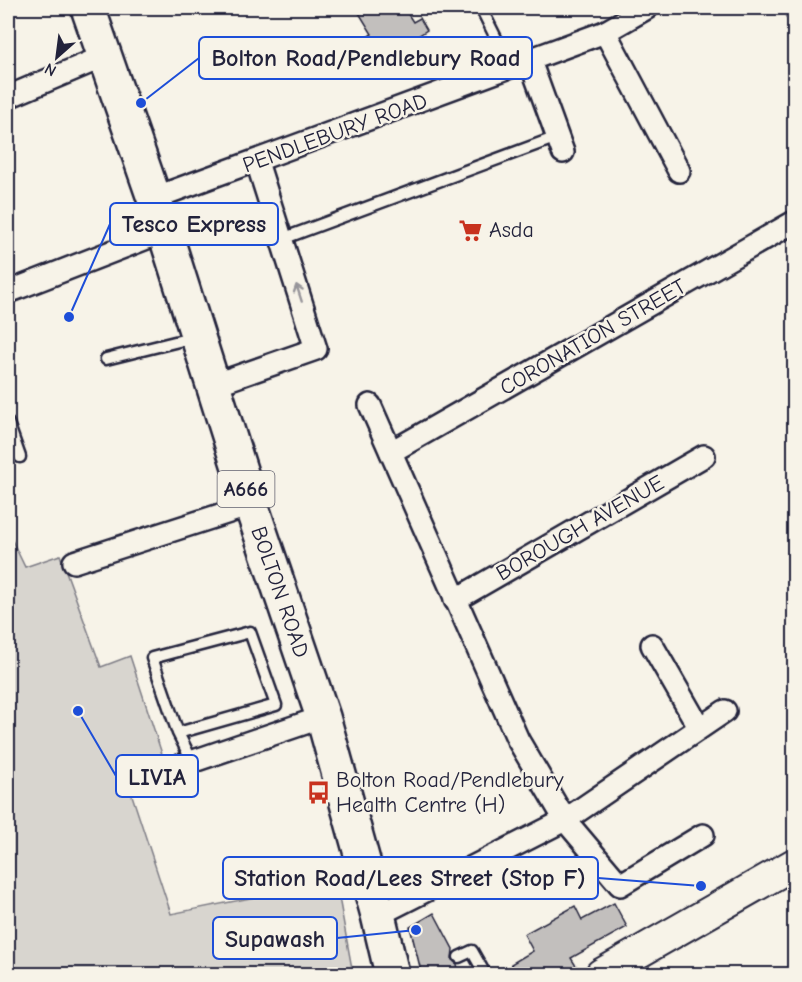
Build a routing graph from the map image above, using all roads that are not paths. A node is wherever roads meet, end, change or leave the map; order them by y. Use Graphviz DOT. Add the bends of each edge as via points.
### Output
graph roads {
  1 [pos="88,8"];
  2 [pos="481,8"];
  3 [pos="647,8"];
  4 [pos="605,32"];
  5 [pos="105,56"];
  6 [pos="520,65"];
  7 [pos="8,97"];
  8 [pos="560,144"];
  9 [pos="257,162"];
  10 [pos="679,171"];
  11 [pos="154,198"];
  12 [pos="795,222"];
  13 [pos="165,231"];
  14 [pos="282,239"];
  15 [pos="8,292"];
  16 [pos="198,336"];
  17 [pos="106,359"];
  18 [pos="213,385"];
  19 [pos="370,405"];
  20 [pos="8,423"];
  21 [pos="391,452"];
  22 [pos="704,456"];
  23 [pos="20,457"];
  24 [pos="251,505"];
  25 [pos="74,562"];
  26 [pos="454,600"];
  27 [pos="652,645"];
  28 [pos="725,711"];
  29 [pos="323,717"];
  30 [pos="699,727"];
  31 [pos="178,733"];
  32 [pos="192,761"];
  33 [pos="138,780"];
  34 [pos="566,820"];
  35 [pos="703,835"];
  36 [pos="795,864"];
  37 [pos="378,915"];
  38 [pos="459,957"];
  39 [pos="392,975"];
  40 [pos="486,975"];
  41 [pos="601,975"];
  1 -- 5 [label="main road, BOLTON ROAD / A666"];
  2 -- 6 [label="lane"];
  3 -- 4 [label="street, PENDLEBURY ROAD"];
  4 -- 6 [label="street, PENDLEBURY ROAD"];
  4 -- 10 [label="street"];
  5 -- 7 [label="street"];
  5 -- 11 [label="main road, BOLTON ROAD / A666"];
  6 -- 8 [label="street"];
  6 -- 9 [label="street, PENDLEBURY ROAD"];
  8 -- 14 [label="lane"];
  9 -- 11 [label="street, PENDLEBURY ROAD"];
  9 -- 14 [label="street"];
  11 -- 13 [label="main road, BOLTON ROAD / A666"];
  12 -- 21 [label="street, CORONATION STREET"];
  13 -- 15 [label="street"];
  13 -- 16 [label="main road, BOLTON ROAD / A666"];
  18 -- 14 [label="street, one-way" via="316,349"];
  16 -- 17 [label="lane"];
  16 -- 18 [label="main road, BOLTON ROAD / A666"];
  18 -- 24 [label="main road, BOLTON ROAD / A666"];
  19 -- 21 [label="street"];
  20 -- 23 [label="lane"];
  21 -- 26 [label="street"];
  22 -- 26 [label="street, BOROUGH AVENUE"];
  24 -- 25 [label="street"];
  24 -- 29 [label="main road, BOLTON ROAD / A666"];
  26 -- 34 [label="street" via="518,740"];
  27 -- 30 [label="street"];
  28 -- 30 [label="street"];
  29 -- 32 [label="street"];
  29 -- 37 [label="main road, BOLTON ROAD / A666"];
  30 -- 34 [label="street"];
  31 -- 31 [label="lane" via="152,658 250,632 276,705"];
  31 -- 32 [label="lane"];
  32 -- 33 [label="street"];
  34 -- 35 [label="street" via="620,885"];
  34 -- 37 [label="street"];
  36 -- 41 [label="main road"];
  37 -- 39 [label="main road, BOLTON ROAD / A666"];
  38 -- 40 [label="lane" via="472,951"];
}
